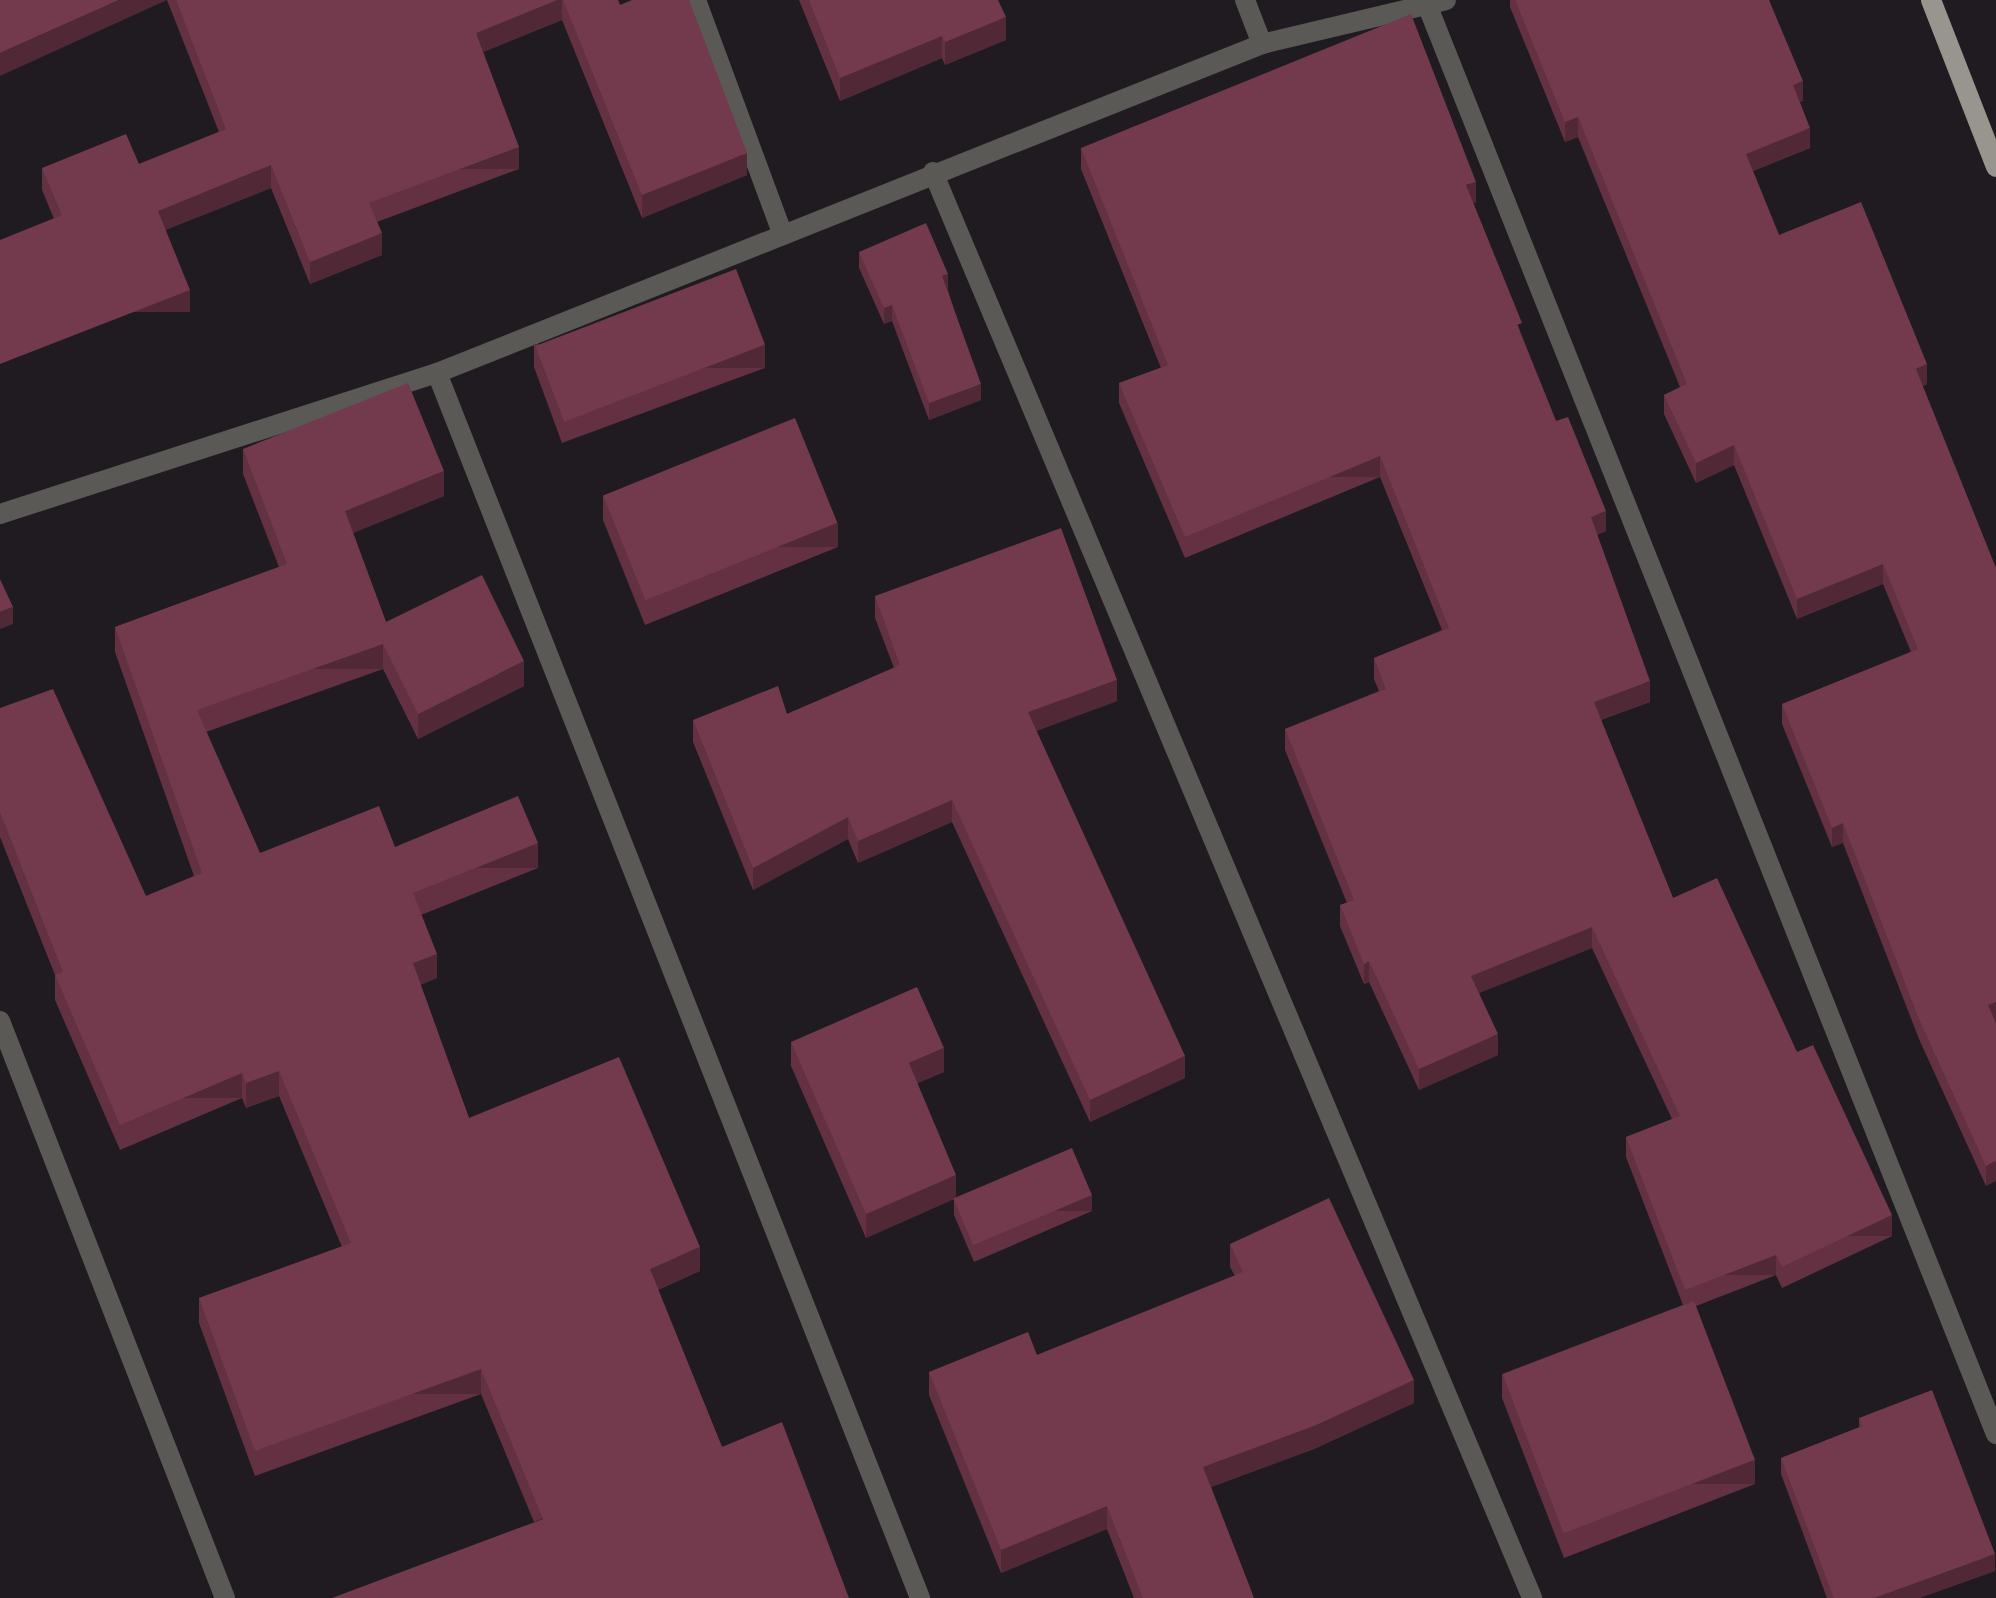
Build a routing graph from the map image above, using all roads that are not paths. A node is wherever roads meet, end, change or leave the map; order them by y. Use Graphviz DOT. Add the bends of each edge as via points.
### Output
graph roads {
  1 [pos="696,0"];
  2 [pos="1245,0"];
  3 [pos="1931,0"];
  4 [pos="1437,4"];
  5 [pos="1262,44"];
  6 [pos="1996,167"];
  7 [pos="933,172"];
  8 [pos="782,232"];
  9 [pos="437,373"];
  10 [pos="0,514"];
  11 [pos="0,1021"];
  12 [pos="1996,1434"];
  13 [pos="225,1598"];
  14 [pos="920,1598"];
  15 [pos="1532,1598"];
  1 -- 8 [label="street"];
  2 -- 5 [label="street"];
  3 -- 6 [label="main road"];
  4 -- 5 [label="street"];
  4 -- 12 [label="street"];
  5 -- 7 [label="street"];
  7 -- 8 [label="street"];
  7 -- 15 [label="street"];
  8 -- 9 [label="street"];
  9 -- 10 [label="street"];
  9 -- 14 [label="street"];
  11 -- 13 [label="street"];
}
